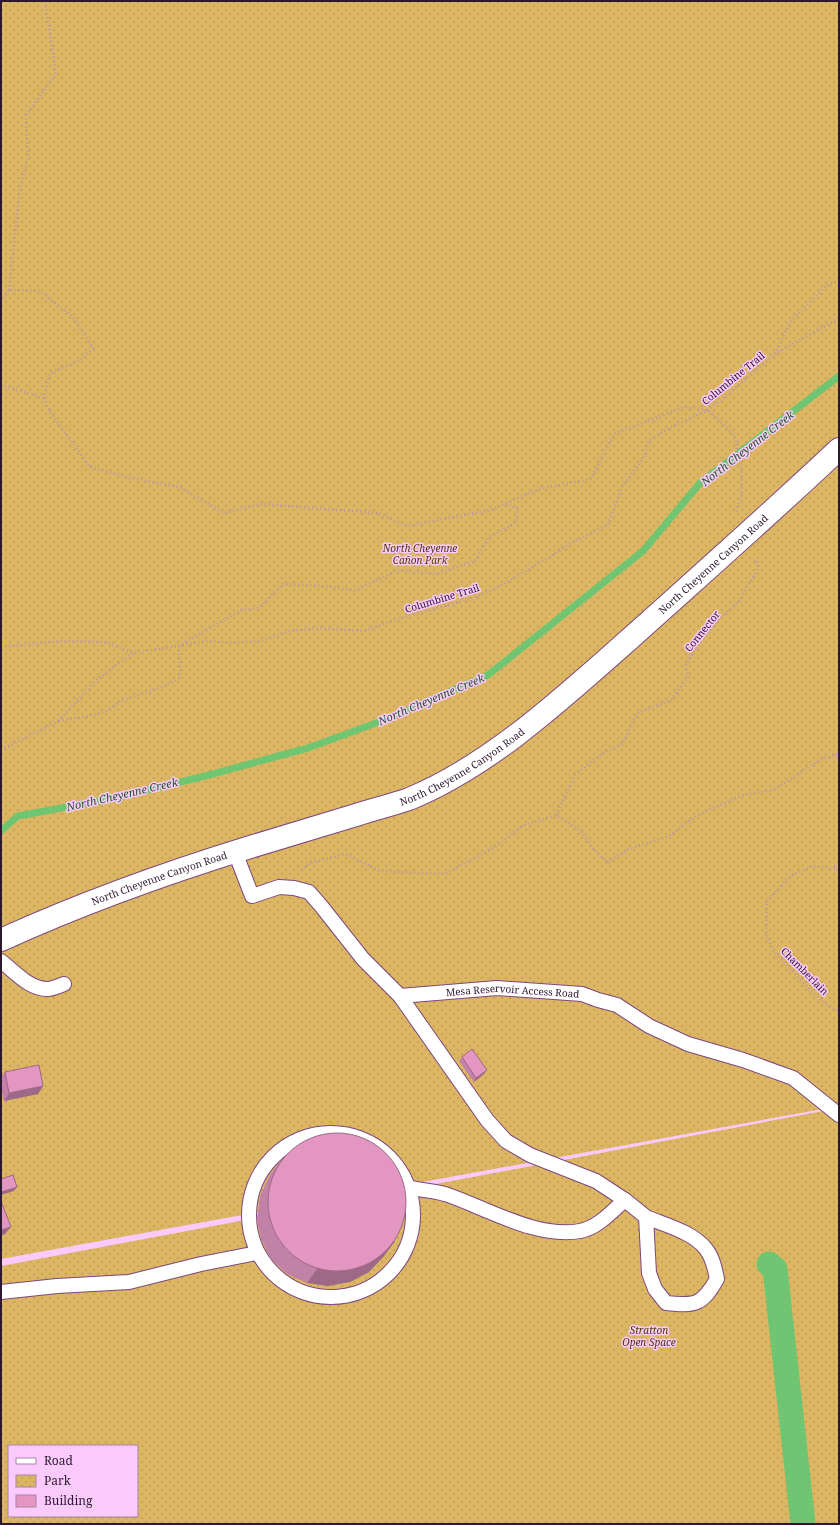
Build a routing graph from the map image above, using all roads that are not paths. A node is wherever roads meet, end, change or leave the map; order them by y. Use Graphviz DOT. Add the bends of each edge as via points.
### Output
graph roads {
  1 [pos="839,449"];
  2 [pos="235,852"];
  3 [pos="1,940"];
  4 [pos="1,961"];
  5 [pos="64,984"];
  6 [pos="400,996"];
  7 [pos="839,1115"];
  8 [pos="409,1188"];
  9 [pos="625,1200"];
  10 [pos="646,1217"];
  11 [pos="257,1253"];
  12 [pos="1,1292"];
  1 -- 2 [label="street, North Cheyenne Canyon Road" via="716,563 570,691 479,762 409,799"];
  2 -- 3 [label="street, North Cheyenne Canyon Road" via="150,879"];
  2 -- 6 [label="lane" via="252,896 279,888 309,892 363,959"];
  4 -- 5 [label="lane" via="38,988 50,989"];
  6 -- 7 [label="lane, Mesa Reservoir Access Road" via="497,988 582,994 617,1005 649,1026 688,1044 793,1078"];
  6 -- 9 [label="lane" via="488,1120 506,1141 530,1155 596,1181"];
  8 -- 9 [label="lane" via="448,1195 540,1230 566,1232 581,1231 598,1224"];
  8 -- 11 [label="lane" via="414,1216 408,1246 388,1275 367,1290 344,1297 313,1296 292,1288 270,1271"];
  8 -- 11 [label="lane" via="397,1165 381,1150 351,1136 318,1134 292,1143 274,1156 257,1178 251,1194 248,1212 251,1235"];
  9 -- 10 [label="lane"];
  10 -- 10 [label="lane" via="649,1273 655,1289 666,1303 685,1305 699,1302 717,1279 714,1264 706,1249 692,1236"];
  11 -- 12 [label="lane" via="129,1282"];
}
